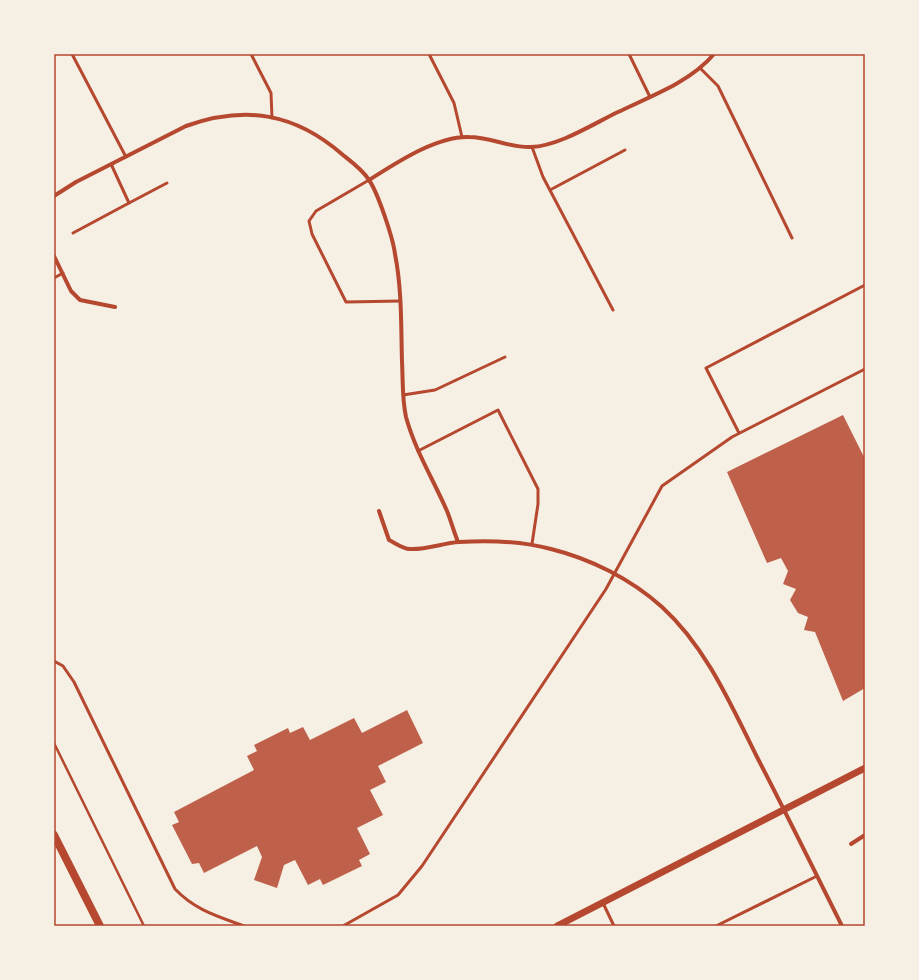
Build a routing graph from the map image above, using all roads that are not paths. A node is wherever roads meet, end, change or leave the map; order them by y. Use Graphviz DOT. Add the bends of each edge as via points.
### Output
graph roads {
  1 [pos="72,54"];
  2 [pos="251,54"];
  3 [pos="429,54"];
  4 [pos="629,54"];
  5 [pos="714,54"];
  6 [pos="700,68"];
  7 [pos="650,97"];
  8 [pos="272,118"];
  9 [pos="462,137"];
  10 [pos="532,147"];
  11 [pos="625,150"];
  12 [pos="126,156"];
  13 [pos="111,164"];
  14 [pos="369,180"];
  15 [pos="167,183"];
  16 [pos="550,190"];
  17 [pos="54,196"];
  18 [pos="129,203"];
  19 [pos="73,233"];
  20 [pos="792,238"];
  21 [pos="54,256"];
  22 [pos="62,273"];
  23 [pos="54,278"];
  24 [pos="865,285"];
  25 [pos="400,301"];
  26 [pos="115,307"];
  27 [pos="613,310"];
  28 [pos="505,357"];
  29 [pos="865,369"];
  30 [pos="403,395"];
  31 [pos="739,433"];
  32 [pos="418,451"];
  33 [pos="379,511"];
  34 [pos="458,542"];
  35 [pos="532,544"];
  36 [pos="615,574"];
  37 [pos="54,661"];
  38 [pos="865,768"];
  39 [pos="784,811"];
  40 [pos="54,835"];
  41 [pos="865,835"];
  42 [pos="851,844"];
  43 [pos="817,876"];
  44 [pos="603,903"];
  45 [pos="100,926"];
  46 [pos="244,926"];
  47 [pos="343,926"];
  48 [pos="558,926"];
  49 [pos="614,926"];
  50 [pos="716,926"];
  51 [pos="842,926"];
  1 -- 12 [label="lane"];
  2 -- 8 [label="lane" via="271,93"];
  3 -- 9 [label="lane" via="454,103"];
  4 -- 7 [label="lane"];
  5 -- 6 [label="street"];
  6 -- 7 [label="street"];
  6 -- 20 [label="lane" via="718,86"];
  7 -- 10 [label="street" via="557,142"];
  8 -- 12 [label="street" via="244,114 204,120 186,126"];
  8 -- 14 [label="street" via="294,123 324,138"];
  9 -- 10 [label="street"];
  9 -- 14 [label="street" via="430,146"];
  10 -- 16 [label="lane"];
  11 -- 16 [label="lane"];
  12 -- 13 [label="street"];
  13 -- 17 [label="street"];
  13 -- 18 [label="lane"];
  14 -- 25 [label="street" via="395,253"];
  14 -- 25 [label="lane" via="316,211 309,221 312,234 346,302"];
  15 -- 18 [label="lane"];
  16 -- 27 [label="lane"];
  18 -- 19 [label="lane"];
  21 -- 22 [label="street"];
  22 -- 23 [label="lane"];
  22 -- 26 [label="street" via="71,291 80,300"];
  24 -- 31 [label="lane" via="706,368"];
  25 -- 30 [label="street"];
  28 -- 30 [label="lane" via="435,390"];
  29 -- 31 [label="lane"];
  30 -- 32 [label="street" via="406,416"];
  31 -- 36 [label="lane" via="662,486"];
  32 -- 34 [label="street"];
  32 -- 35 [label="lane" via="498,410 538,489"];
  33 -- 34 [label="street" via="389,540 409,550"];
  34 -- 35 [label="street"];
  35 -- 36 [label="street" via="577,557"];
  36 -- 39 [label="street" via="639,588 683,629 721,685"];
  36 -- 47 [label="lane" via="422,866 398,895"];
  37 -- 46 [label="lane" via="63,666 74,682 175,889 199,909"];
  38 -- 39 [label="street"];
  39 -- 43 [label="street"];
  39 -- 44 [label="street"];
  40 -- 45 [label="main road"];
  41 -- 42 [label="street"];
  43 -- 50 [label="lane"];
  43 -- 51 [label="street"];
  44 -- 48 [label="street"];
  44 -- 49 [label="lane"];
}
